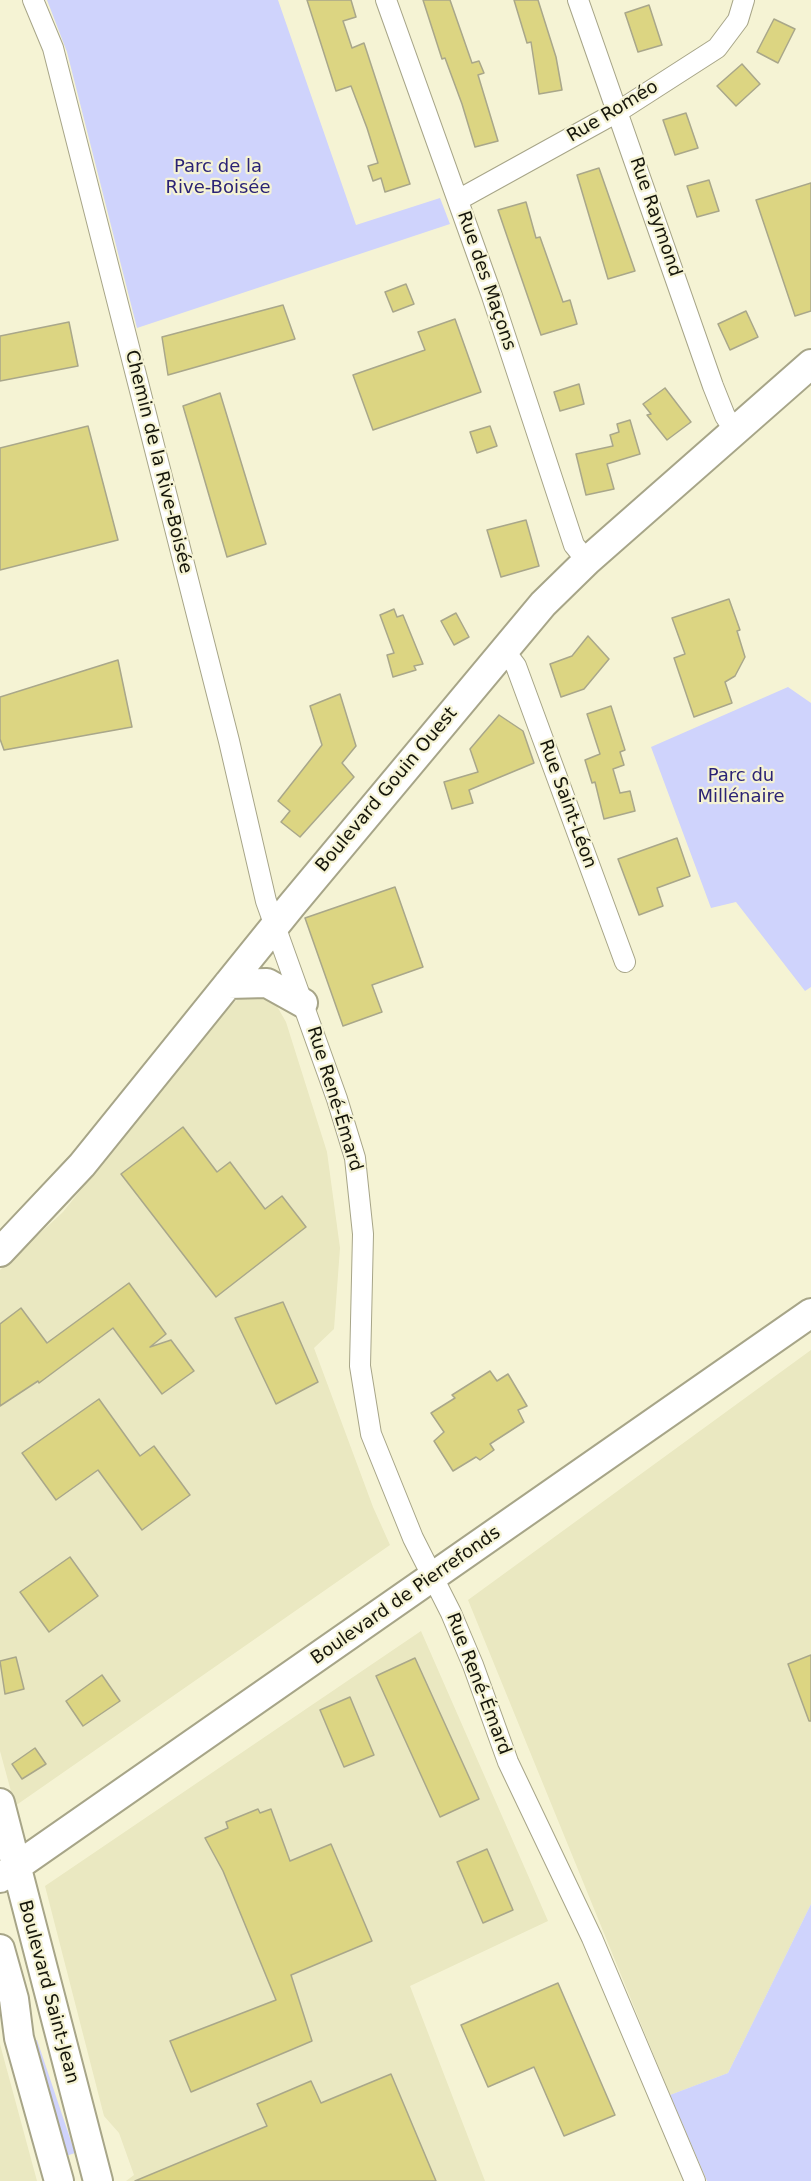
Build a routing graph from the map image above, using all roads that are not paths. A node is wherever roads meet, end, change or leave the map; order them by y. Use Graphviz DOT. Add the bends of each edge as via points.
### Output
graph roads {
  1 [pos="33,0"];
  2 [pos="386,0"];
  3 [pos="578,0"];
  4 [pos="744,0"];
  5 [pos="619,111"];
  6 [pos="458,200"];
  7 [pos="811,364"];
  8 [pos="736,432"];
  9 [pos="587,561"];
  10 [pos="503,649"];
  11 [pos="275,926"];
  12 [pos="625,962"];
  13 [pos="228,984"];
  14 [pos="303,1003"];
  15 [pos="0,1252"];
  16 [pos="811,1313"];
  17 [pos="433,1577"];
  18 [pos="0,1803"];
  19 [pos="8,1872"];
  20 [pos="0,1948"];
  21 [pos="0,1998"];
  22 [pos="19,2038"];
  23 [pos="96,2173"];
  24 [pos="58,2179"];
  25 [pos="695,2181"];
  1 -- 11 [label="street, Chemin de la Rive-Boisée" via="53,48"];
  2 -- 6 [label="street, Rue des Maçons"];
  3 -- 5 [label="street, Rue Raymond"];
  4 -- 5 [label="street, Rue Roméo" via="738,20 717,48"];
  5 -- 6 [label="street, Rue Roméo"];
  5 -- 8 [label="street, Rue Raymond" via="710,378"];
  6 -- 9 [label="street, Rue des Maçons" via="574,545"];
  7 -- 8 [label="main road, Boulevard Gouin Ouest"];
  8 -- 9 [label="main road, Boulevard Gouin Ouest"];
  9 -- 10 [label="main road, Boulevard Gouin Ouest"];
  10 -- 11 [label="main road, Boulevard Gouin Ouest"];
  10 -- 12 [label="street, Rue Saint-Léon" via="516,666"];
  11 -- 13 [label="main road, Boulevard Gouin Ouest"];
  11 -- 14 [label="street, Rue René-Émard"];
  13 -- 14 [label="main road" via="267,983"];
  13 -- 15 [label="main road, Boulevard Gouin Ouest" via="76,1171"];
  14 -- 17 [label="street, Rue René-Émard" via="357,1169 363,1234 360,1366 368,1425"];
  16 -- 17 [label="main road, Boulevard de Pierrefonds"];
  17 -- 19 [label="main road, Boulevard de Pierrefonds"];
  17 -- 25 [label="street, Rue René-Émard" via="474,1665 508,1762 592,1938"];
  18 -- 19 [label="main road, Boulevard Saint-Jean"];
  19 -- 23 [label="main road, Boulevard Saint-Jean"];
  20 -- 22 [label="main road, Boulevard Saint-Jean" via="14,1999"];
  21 -- 22 [label="main road"];
  22 -- 24 [label="main road, Boulevard Saint-Jean"];
  23 -- 24 [label="main road"];
}
